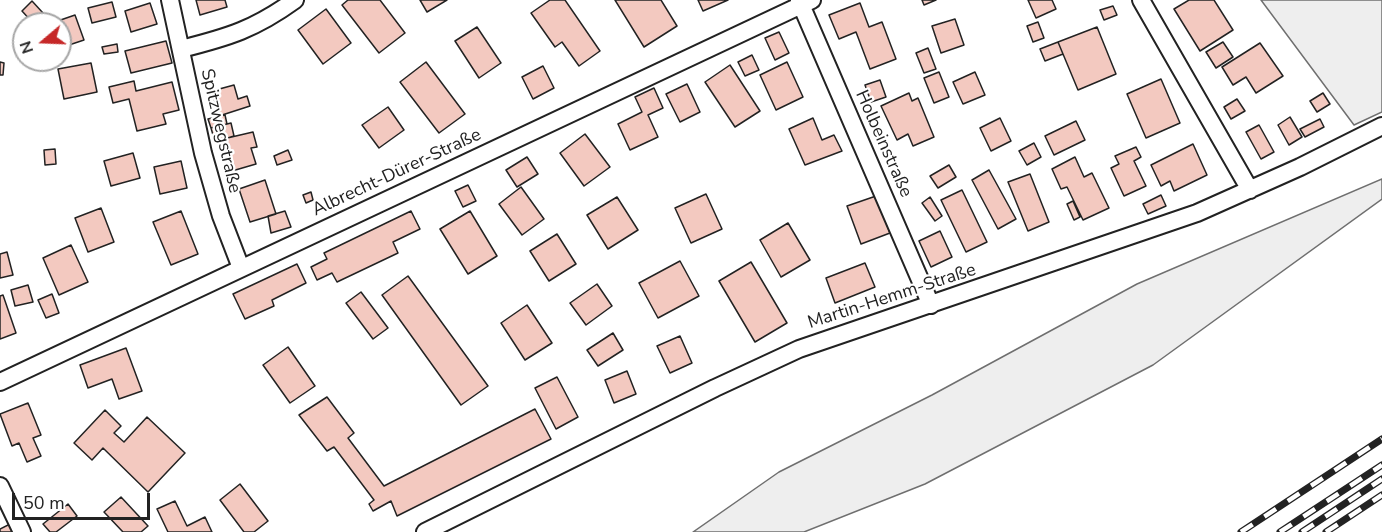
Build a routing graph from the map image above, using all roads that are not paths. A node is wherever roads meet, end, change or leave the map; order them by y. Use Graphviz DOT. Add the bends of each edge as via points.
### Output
graph roads {
  1 [pos="170,0"];
  2 [pos="295,0"];
  3 [pos="1141,0"];
  4 [pos="804,2"];
  5 [pos="181,49"];
  6 [pos="1382,126"];
  7 [pos="1250,190"];
  8 [pos="241,268"];
  9 [pos="931,304"];
  10 [pos="0,382"];
  11 [pos="0,486"];
  12 [pos="22,532"];
  13 [pos="425,532"];
  1 -- 5 [label="street, Spitzwegstraße"];
  2 -- 5 [label="street" via="245,31"];
  3 -- 7 [label="street"];
  4 -- 8 [label="street, Albrecht-Dürer-Straße"];
  4 -- 9 [label="street, Holbeinstraße"];
  5 -- 8 [label="street, Spitzwegstraße" via="203,153"];
  6 -- 7 [label="street, Martin-Hemm-Straße"];
  7 -- 9 [label="street, Martin-Hemm-Straße" via="1144,233"];
  8 -- 10 [label="street, Albrecht-Dürer-Straße"];
  9 -- 13 [label="street, Martin-Hemm-Straße" via="799,349"];
  11 -- 12 [label="street"];
}
